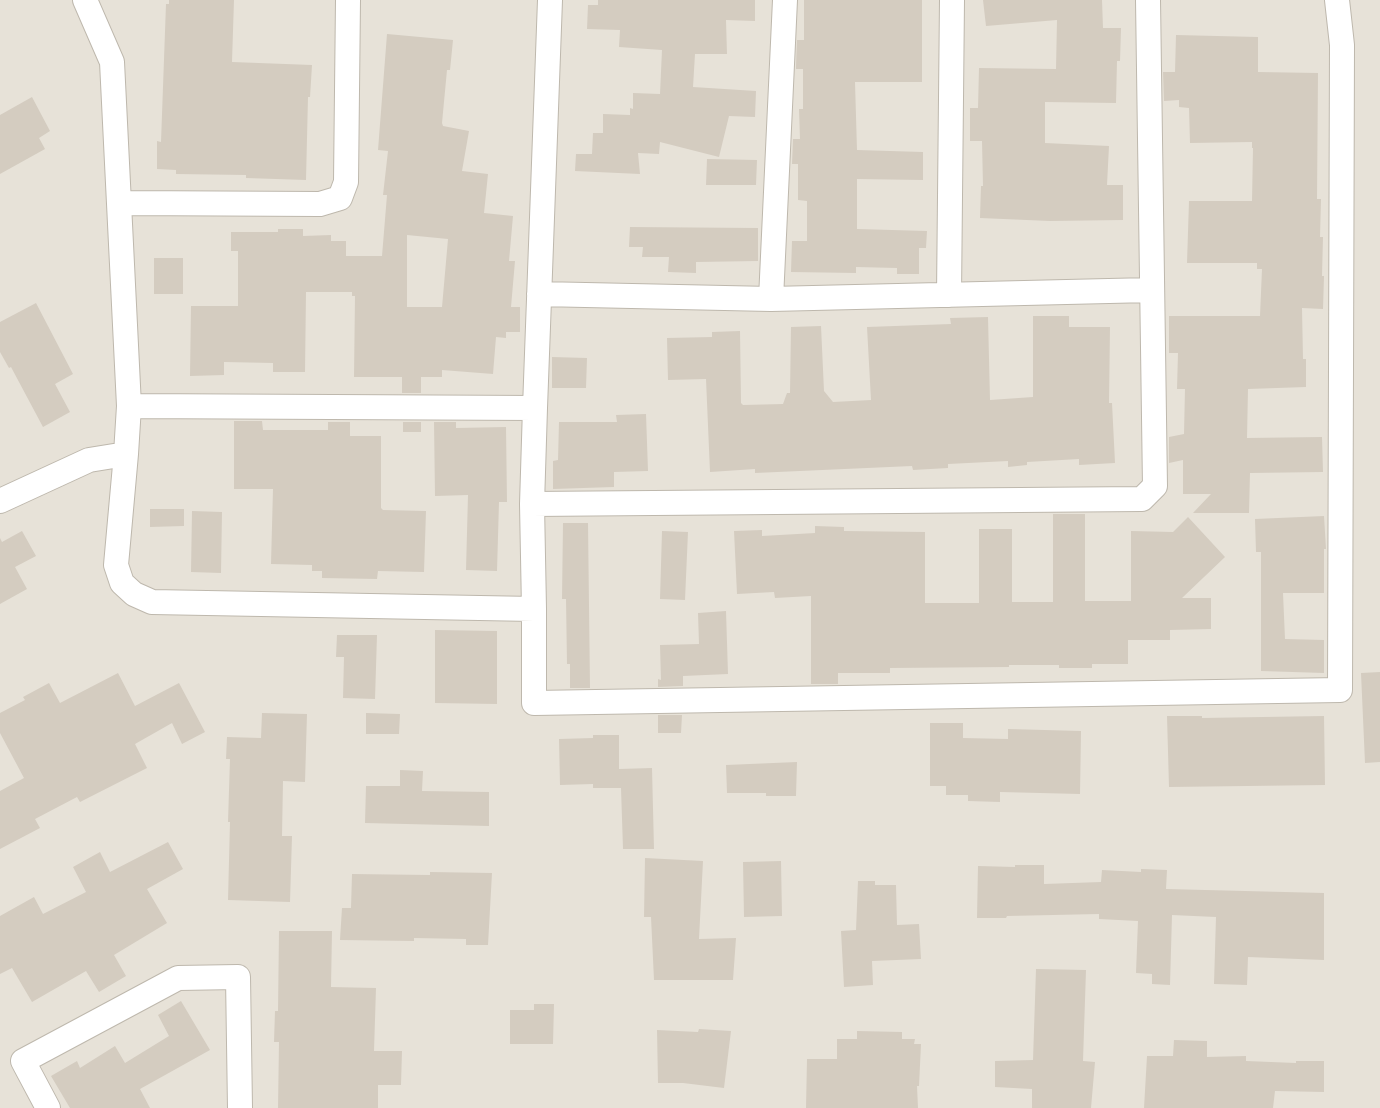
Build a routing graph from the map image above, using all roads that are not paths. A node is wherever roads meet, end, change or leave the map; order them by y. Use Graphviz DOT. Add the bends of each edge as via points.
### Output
graph roads {
  1 [pos="85,0"];
  2 [pos="348,0"];
  3 [pos="550,0"];
  4 [pos="785,0"];
  5 [pos="952,0"];
  6 [pos="1148,0"];
  7 [pos="1337,0"];
  8 [pos="121,203"];
  9 [pos="1151,290"];
  10 [pos="539,294"];
  11 [pos="950,295"];
  12 [pos="771,298"];
  13 [pos="129,406"];
  14 [pos="535,408"];
  15 [pos="126,454"];
  16 [pos="0,501"];
  17 [pos="532,504"];
  18 [pos="534,609"];
  19 [pos="48,1108"];
  20 [pos="240,1108"];
  1 -- 8 [label="street" via="112,62"];
  2 -- 8 [label="street" via="346,182 340,198 320,204"];
  3 -- 10 [label="street"];
  4 -- 12 [label="street"];
  5 -- 11 [label="street"];
  6 -- 9 [label="street"];
  7 -- 18 [label="street" via="1342,45 1340,690 534,703"];
  8 -- 13 [label="street"];
  9 -- 11 [label="street"];
  9 -- 17 [label="street" via="1155,486 1142,499"];
  10 -- 12 [label="street"];
  10 -- 14 [label="street"];
  11 -- 12 [label="street"];
  13 -- 14 [label="street"];
  13 -- 15 [label="street"];
  14 -- 17 [label="street"];
  15 -- 16 [label="street" via="89,460"];
  15 -- 18 [label="street" via="116,565 123,584 152,602"];
  17 -- 18 [label="street"];
  19 -- 20 [label="street" via="23,1061 177,978 238,976"];
}
